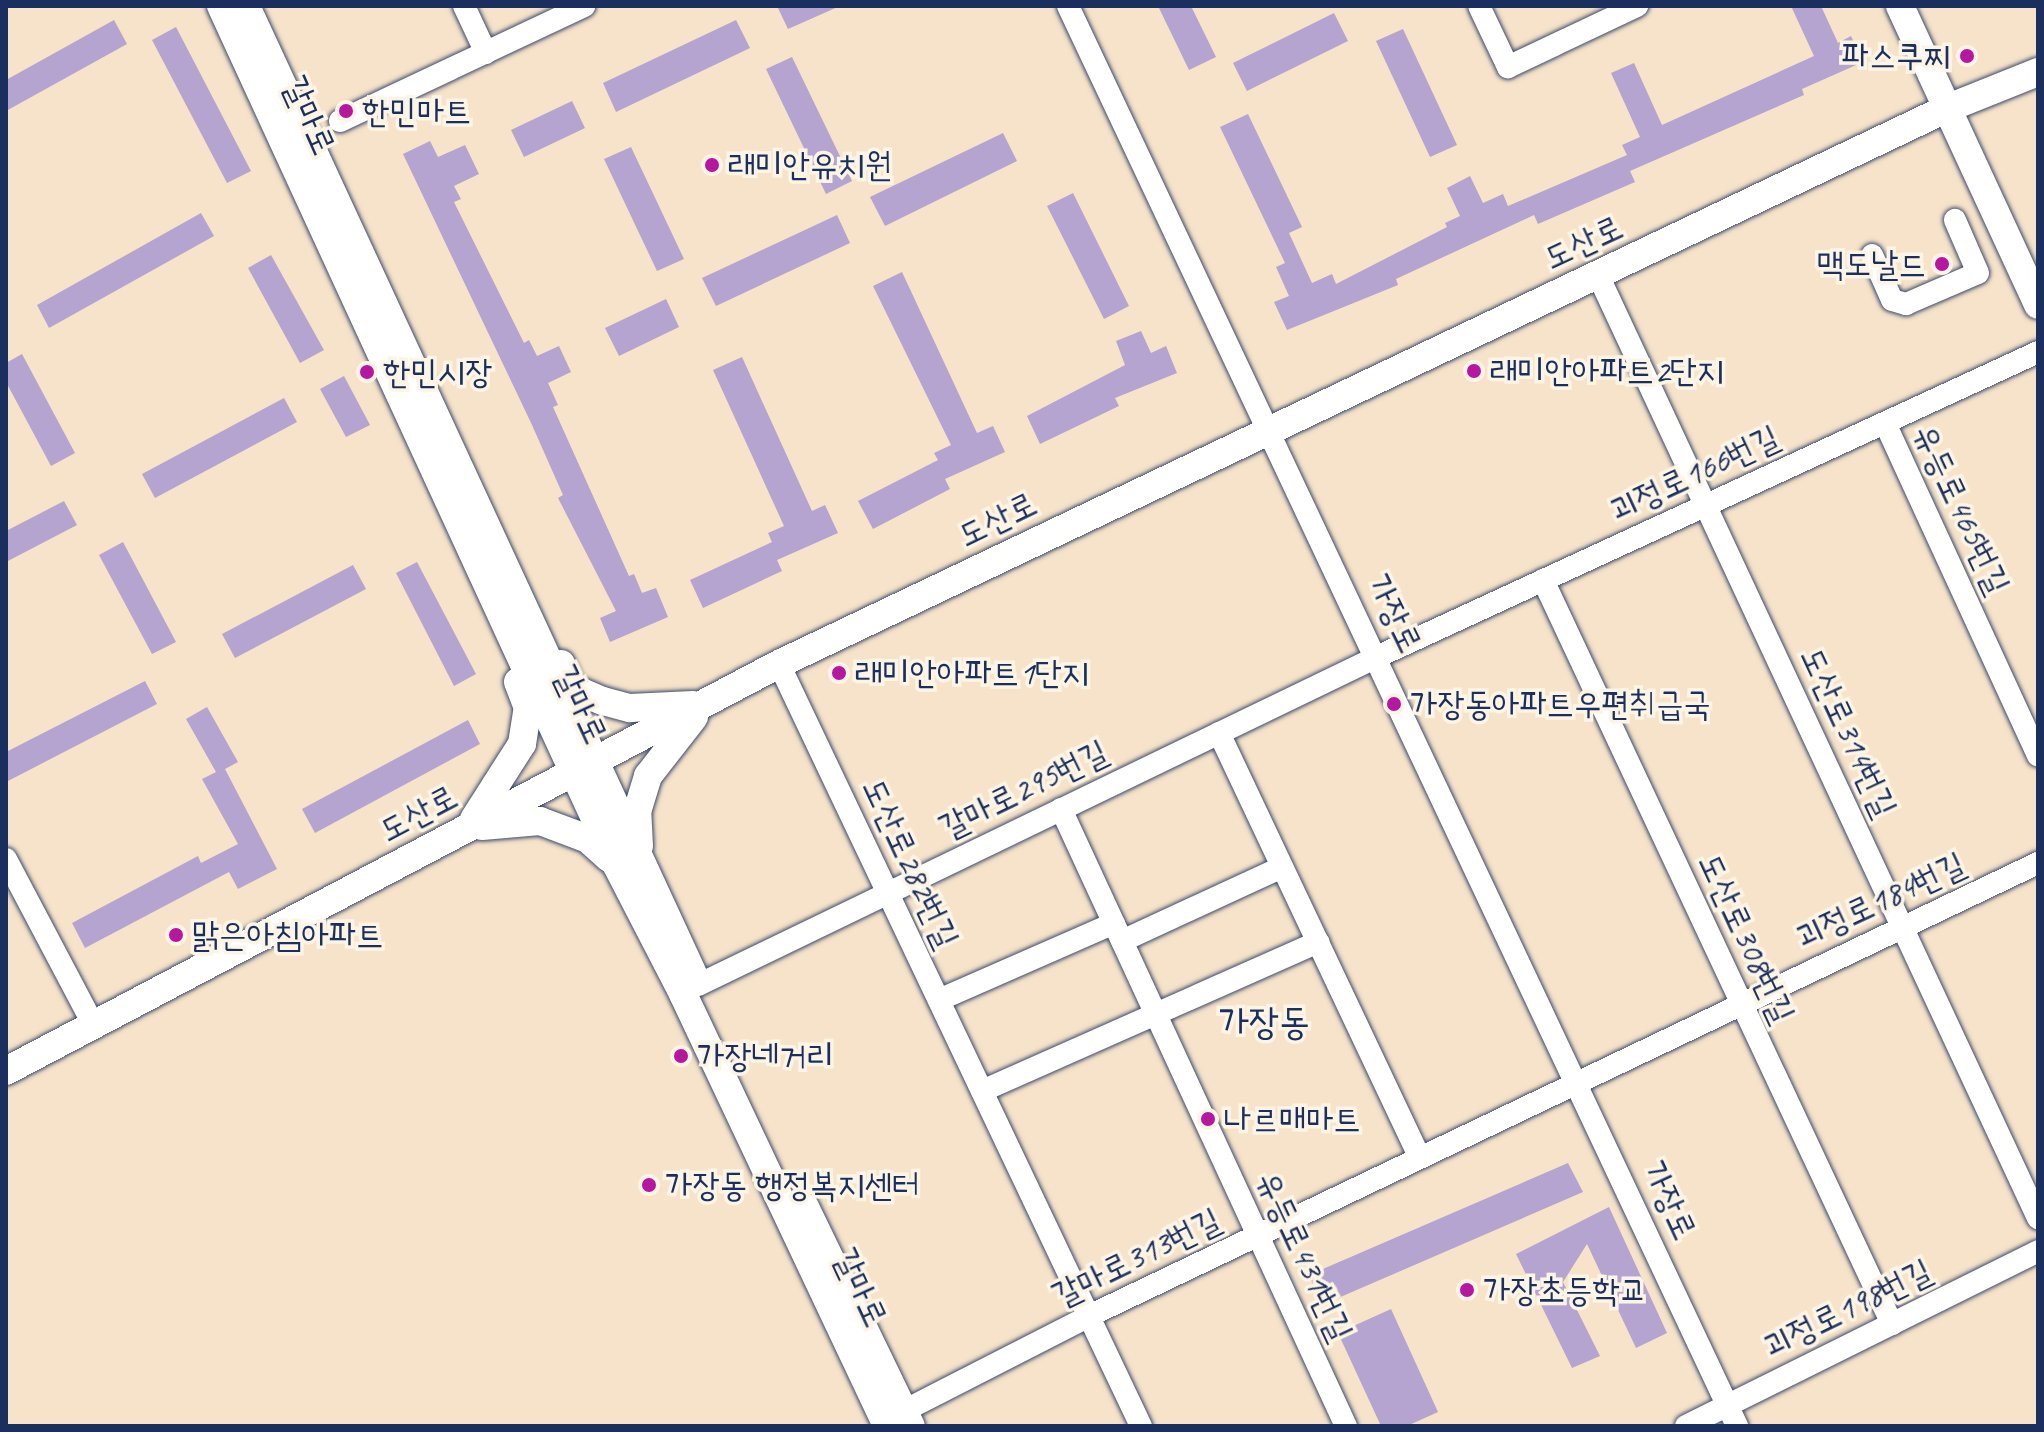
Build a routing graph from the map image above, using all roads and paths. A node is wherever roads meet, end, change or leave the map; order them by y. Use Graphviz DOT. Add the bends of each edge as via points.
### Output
graph roads {
  1 [pos="221,6"];
  2 [pos="246,6"];
  3 [pos="584,6"];
  4 [pos="1068,6"];
  5 [pos="1479,6"];
  6 [pos="1637,6"];
  7 [pos="1900,6"];
  8 [pos="464,7"];
  9 [pos="486,53"];
  10 [pos="2038,72"];
  11 [pos="1948,108"];
  12 [pos="340,121"];
  13 [pos="1955,220"];
  14 [pos="1872,255"];
  15 [pos="1598,275"];
  16 [pos="2038,305"];
  17 [pos="2038,352"];
  18 [pos="1885,423"];
  19 [pos="1266,429"];
  20 [pos="1706,506"];
  21 [pos="1543,580"];
  22 [pos="513,611"];
  23 [pos="1379,656"];
  24 [pos="779,664"];
  25 [pos="706,705"];
  26 [pos="1219,733"];
  27 [pos="2038,755"];
  28 [pos="582,765"];
  29 [pos="1061,809"];
  30 [pos="469,827"];
  31 [pos="6,859"];
  32 [pos="628,861"];
  33 [pos="2038,863"];
  34 [pos="1282,867"];
  35 [pos="887,892"];
  36 [pos="1903,927"];
  37 [pos="1118,932"];
  38 [pos="1318,942"];
  39 [pos="698,985"];
  40 [pos="939,1000"];
  41 [pos="1739,1004"];
  42 [pos="1156,1014"];
  43 [pos="93,1024"];
  44 [pos="6,1071"];
  45 [pos="1577,1081"];
  46 [pos="982,1091"];
  47 [pos="1419,1157"];
  48 [pos="2038,1218"];
  49 [pos="1258,1236"];
  50 [pos="2038,1251"];
  51 [pos="1089,1316"];
  52 [pos="1892,1324"];
  53 [pos="1729,1405"];
  54 [pos="896,1421"];
  55 [pos="1141,1426"];
  56 [pos="1346,1426"];
  57 [pos="1686,1426"];
  58 [pos="1737,1426"];
  1 -- 22 [label="main road, 갈마로"];
  2 -- 22 [label="main road, 갈마로"];
  3 -- 9 [label="street"];
  4 -- 19 [label="street, 가장로"];
  5 -- 6 [label="street" via="1508,67"];
  7 -- 11 [label="main road"];
  8 -- 9 [label="street"];
  9 -- 12 [label="street"];
  10 -- 11 [label="main road, 도산로"];
  11 -- 15 [label="main road, 도산로"];
  11 -- 16 [label="main road"];
  13 -- 14 [label="street" via="1978,273 1935,292 1898,306"];
  15 -- 19 [label="main road, 도산로"];
  15 -- 20 [label="street, 도산로314번길"];
  17 -- 18 [label="street, 괴정로166번길"];
  18 -- 20 [label="street, 괴정로166번길"];
  18 -- 27 [label="street, 유등로465번길"];
  19 -- 23 [label="street, 가장로"];
  19 -- 24 [label="main road, 도산로"];
  20 -- 21 [label="street, 괴정로166번길"];
  20 -- 36 [label="street, 도산로314번길"];
  21 -- 23 [label="street, 괴정로166번길"];
  21 -- 41 [label="street, 도산로308번길"];
  22 -- 25 [label="main road" via="551,642 572,688 630,708"];
  22 -- 28 [label="main road, 갈마로"];
  22 -- 30 [label="main road" via="503,645 528,708 511,768"];
  23 -- 26 [label="street, 갈마로295번길"];
  23 -- 45 [label="street, 가장로"];
  24 -- 25 [label="main road, 도산로"];
  24 -- 35 [label="street, 도산로282번길"];
  25 -- 28 [label="main road, 도산로"];
  25 -- 32 [label="main road" via="648,776"];
  26 -- 29 [label="street, 갈마로295번길"];
  26 -- 34 [label="street"];
  28 -- 30 [label="main road, 도산로"];
  28 -- 32 [label="main road, 갈마로"];
  29 -- 35 [label="street, 갈마로295번길"];
  29 -- 37 [label="street, 유등로431번길"];
  30 -- 32 [label="main road" via="540,821"];
  30 -- 43 [label="main road, 도산로"];
  31 -- 43 [label="street"];
  32 -- 39 [label="main road, 갈마로"];
  32 -- 54 [label="main road, 갈마로" via="683,994"];
  33 -- 36 [label="street, 괴정로184번길"];
  34 -- 37 [label="street"];
  34 -- 38 [label="street"];
  35 -- 39 [label="street, 갈마로295번길"];
  35 -- 40 [label="street, 도산로282번길"];
  36 -- 41 [label="street, 괴정로184번길"];
  36 -- 48 [label="street, 도산로314번길"];
  37 -- 40 [label="street"];
  37 -- 42 [label="street, 유등로431번길"];
  38 -- 42 [label="street"];
  38 -- 47 [label="street"];
  39 -- 54 [label="main road, 갈마로"];
  40 -- 46 [label="street, 도산로282번길"];
  41 -- 45 [label="street, 괴정로184번길"];
  41 -- 52 [label="street, 도산로308번길"];
  42 -- 46 [label="street"];
  42 -- 49 [label="street, 유등로431번길"];
  43 -- 44 [label="main road, 도산로"];
  45 -- 47 [label="street, 갈마로313번길"];
  45 -- 53 [label="street, 가장로"];
  46 -- 51 [label="street, 도산로282번길"];
  47 -- 49 [label="street, 갈마로313번길"];
  49 -- 51 [label="street, 갈마로313번길"];
  49 -- 56 [label="street, 유등로431번길"];
  50 -- 52 [label="street, 괴정로198번길"];
  51 -- 54 [label="street, 갈마로313번길"];
  51 -- 55 [label="street, 도산로282번길"];
  52 -- 53 [label="street, 괴정로198번길"];
  53 -- 57 [label="street, 괴정로198번길"];
  53 -- 58 [label="street, 가장로"];
}
